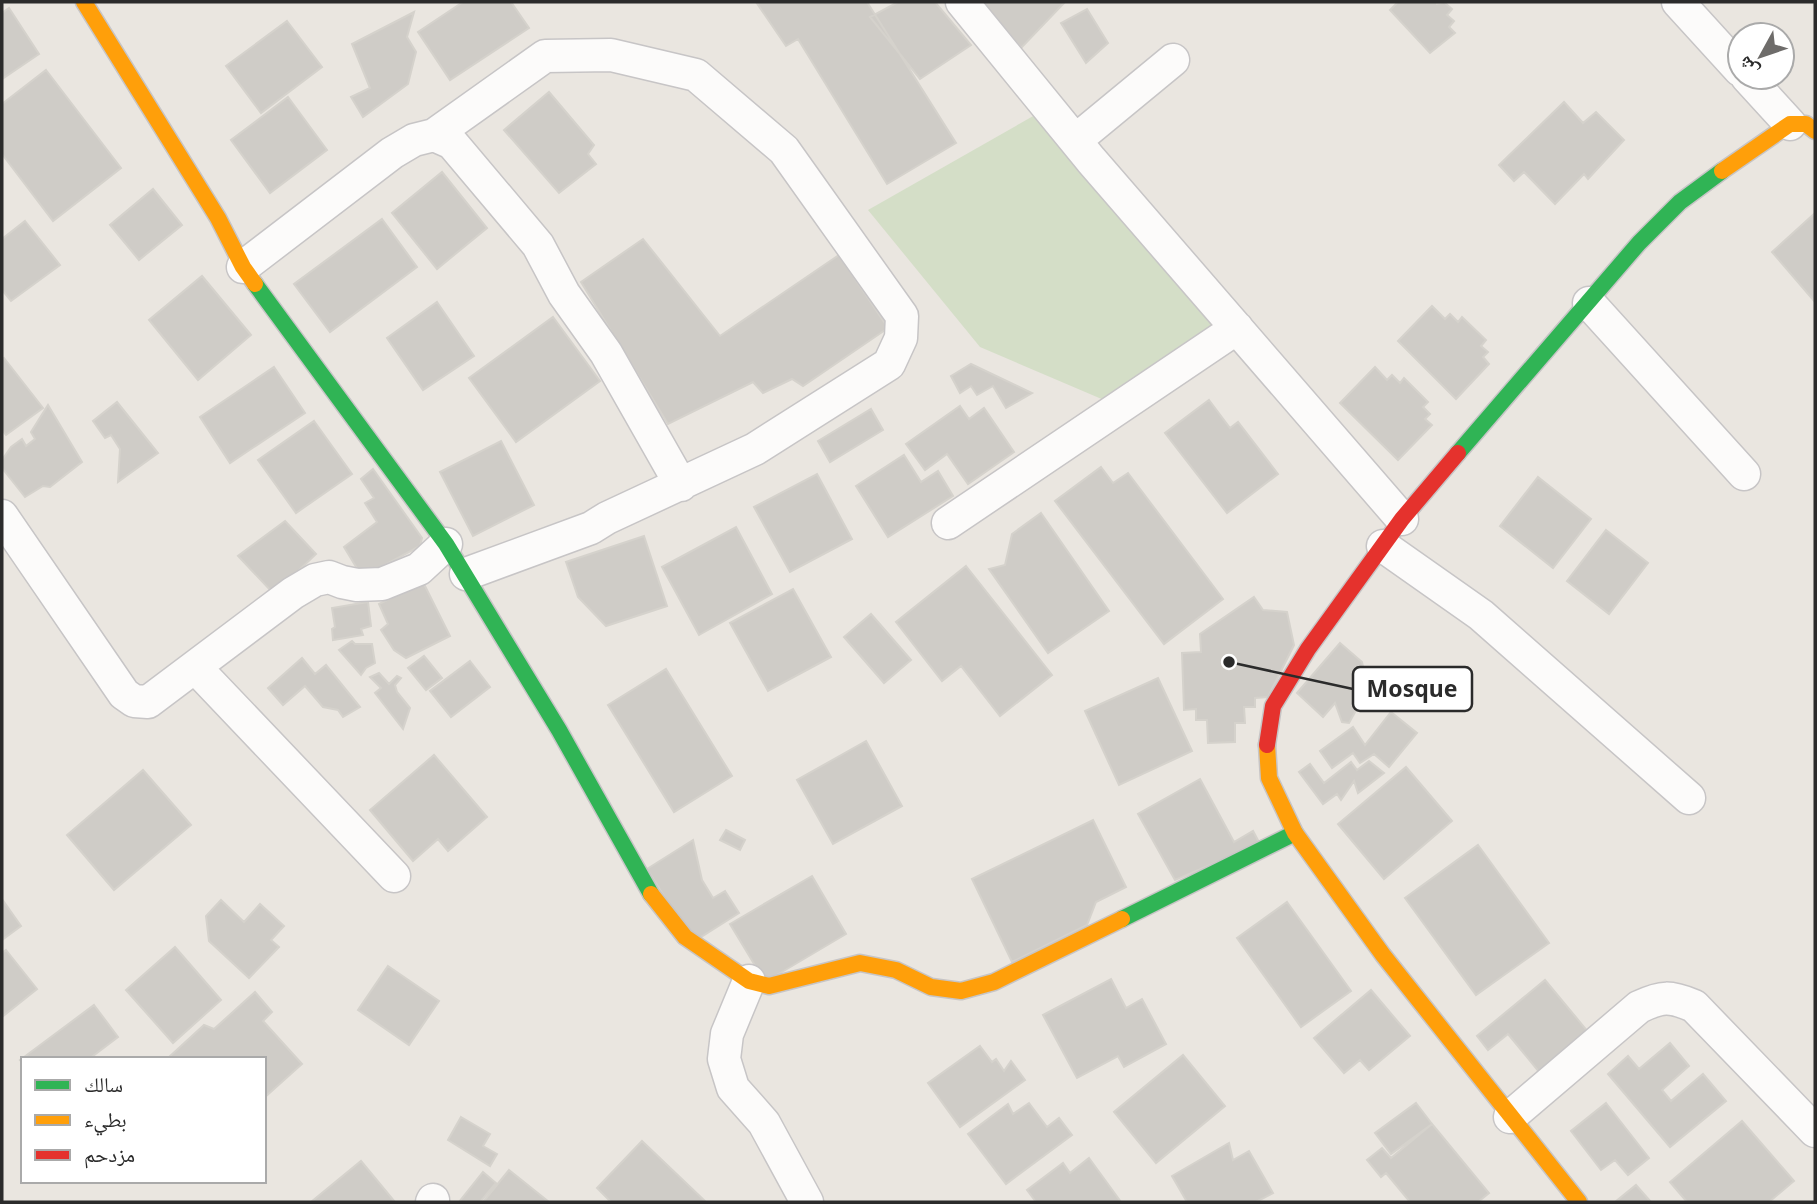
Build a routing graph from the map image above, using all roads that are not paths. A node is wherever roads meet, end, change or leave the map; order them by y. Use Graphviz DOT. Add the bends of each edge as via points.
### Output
graph roads {
  1 [pos="85,2"];
  2 [pos="962,2"];
  3 [pos="1678,2"];
  4 [pos="1726,55"];
  5 [pos="1173,60"];
  6 [pos="1764,91"];
  7 [pos="1807,124"];
  8 [pos="434,135"];
  9 [pos="1076,140"];
  10 [pos="243,267"];
  11 [pos="1588,303"];
  12 [pos="1237,328"];
  13 [pos="1744,474"];
  14 [pos="681,485"];
  15 [pos="2,516"];
  16 [pos="1402,520"];
  17 [pos="948,523"];
  18 [pos="446,544"];
  19 [pos="1383,546"];
  20 [pos="466,574"];
  21 [pos="195,667"];
  22 [pos="1689,798"];
  23 [pos="1295,833"];
  24 [pos="394,876"];
  25 [pos="749,981"];
  26 [pos="1510,1117"];
  27 [pos="1815,1131"];
  28 [pos="807,1202"];
  29 [pos="1579,1202"];
  1 -- 10 [label="street" via="218,218"];
  2 -- 9 [label="street"];
  3 -- 4 [label="street"];
  5 -- 9 [label="street"];
  6 -- 7 [label="street"];
  7 -- 11 [label="street" via="1737,159 1680,202"];
  8 -- 10 [label="street" via="392,153"];
  8 -- 14 [label="street" via="452,143 538,245"];
  8 -- 14 [label="street" via="545,56 611,55 696,75 784,150 902,316 901,338 889,365 755,449"];
  9 -- 12 [label="street"];
  10 -- 18 [label="street"];
  11 -- 13 [label="street"];
  11 -- 16 [label="street"];
  12 -- 16 [label="street"];
  12 -- 17 [label="street"];
  14 -- 20 [label="street" via="591,528"];
  15 -- 21 [label="street" via="124,694 148,702"];
  16 -- 19 [label="street"];
  18 -- 20 [label="street"];
  18 -- 21 [label="street" via="419,569 382,584 357,585 329,577 315,580"];
  19 -- 22 [label="street" via="1481,615"];
  19 -- 23 [label="street" via="1273,706 1266,741 1269,778"];
  20 -- 25 [label="street" via="654,902 685,937"];
  21 -- 24 [label="street"];
  23 -- 25 [label="street" via="994,982 961,991 931,987 896,970 860,963 769,986"];
  23 -- 26 [label="street" via="1382,955"];
  25 -- 28 [label="street" via="727,1034 724,1059 733,1088 764,1123"];
  26 -- 27 [label="street" via="1639,1007 1674,997 1694,1006"];
  26 -- 29 [label="street"];
}
